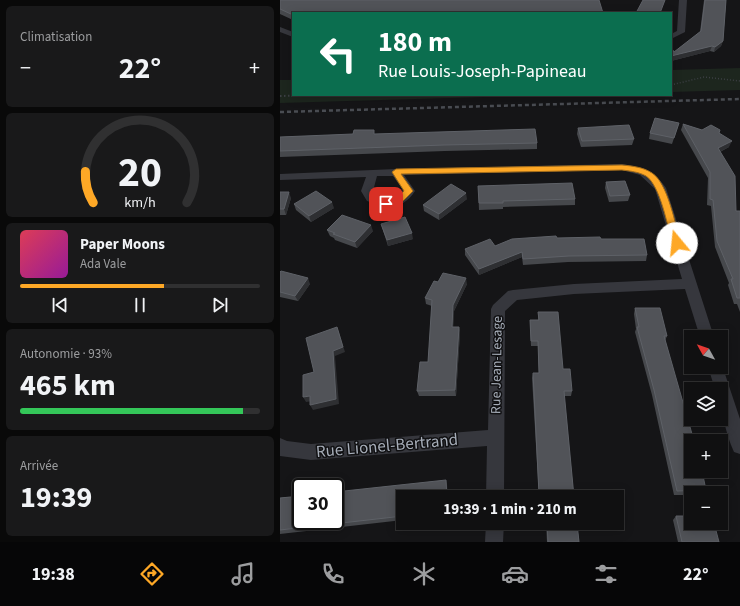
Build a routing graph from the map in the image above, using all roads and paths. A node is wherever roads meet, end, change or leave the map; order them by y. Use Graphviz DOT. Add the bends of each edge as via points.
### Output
graph roads {
  1 [pos="683,0"];
  2 [pos="280,29"];
  3 [pos="292,35"];
  4 [pos="672,36"];
  5 [pos="740,81"];
  6 [pos="672,85"];
  7 [pos="280,96"];
  8 [pos="292,96"];
  9 [pos="396,172"];
  10 [pos="373,173"];
  11 [pos="280,177"];
  12 [pos="689,284"];
  13 [pos="705,330"];
  14 [pos="718,374"];
  15 [pos="496,437"];
  16 [pos="280,446"];
  17 [pos="740,446"];
  18 [pos="495,490"];
  19 [pos="495,530"];
  20 [pos="494,542"];
  1 -- 4 [label="street" via="681,32"];
  2 -- 3 [label="street"];
  5 -- 6 [label="path" via="704,77"];
  7 -- 8 [label="path"];
  9 -- 10 [label="street"];
  9 -- 10 [label="street" via="409,191 397,202 386,204 371,198 367,191"];
  9 -- 12 [label="street" via="622,167 638,170 650,175 660,188"];
  10 -- 11 [label="street"];
  12 -- 13 [label="street"];
  12 -- 15 [label="street, Rue Jean-Lesage" via="574,289 513,295 498,308"];
  14 -- 17 [label="street"];
  15 -- 16 [label="street, Rue Lionel-Bertrand" via="310,452 284,449"];
  15 -- 18 [label="street, Rue Jean-Lesage"];
  19 -- 20 [label="street"];
}
